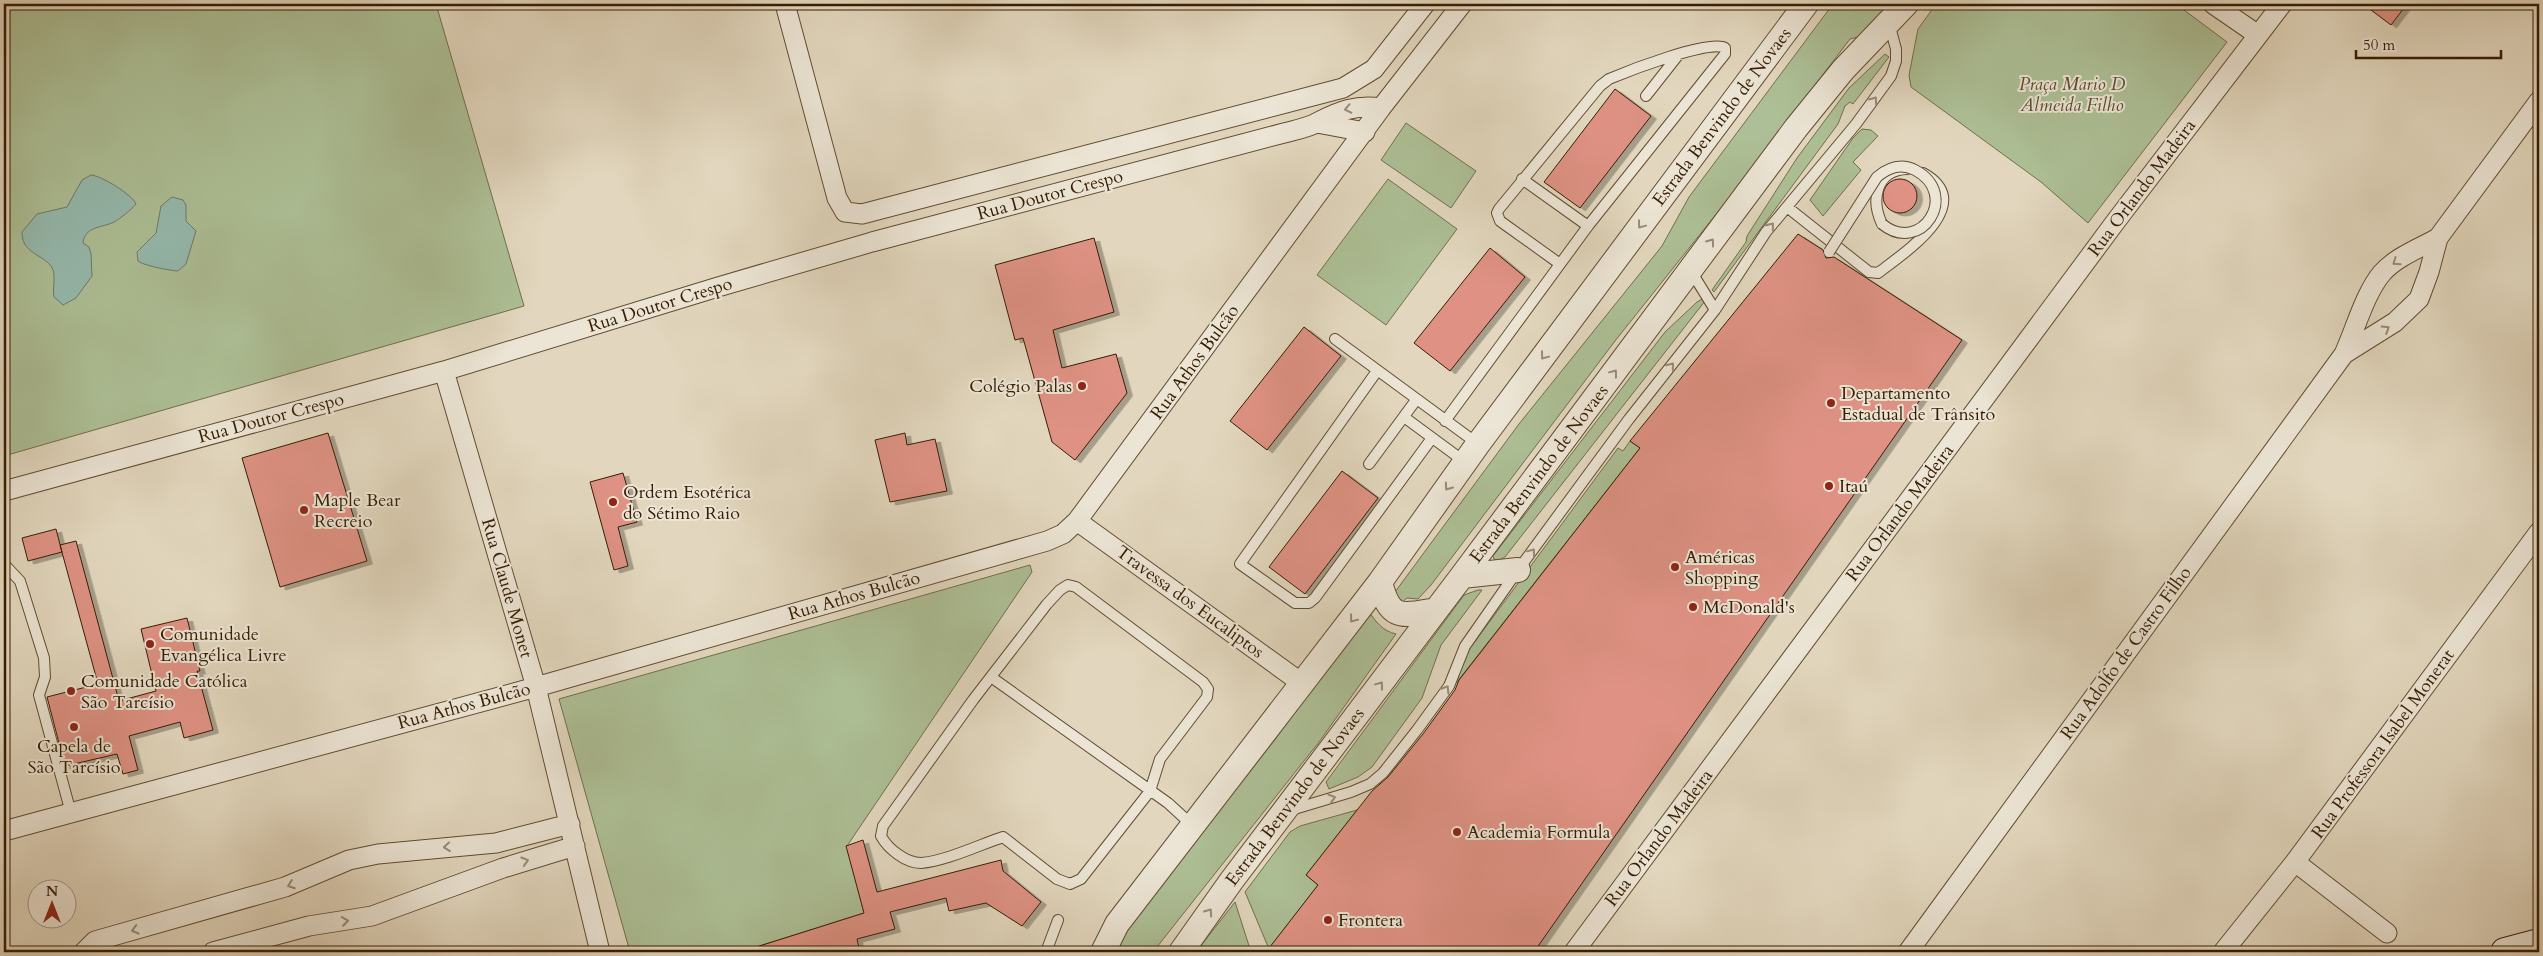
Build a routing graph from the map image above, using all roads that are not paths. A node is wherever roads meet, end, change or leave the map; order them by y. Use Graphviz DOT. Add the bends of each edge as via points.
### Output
graph roads {
  1 [pos="785,4"];
  2 [pos="1424,4"];
  3 [pos="1462,4"];
  4 [pos="1806,4"];
  5 [pos="1906,4"];
  6 [pos="2213,4"];
  7 [pos="2282,4"];
  8 [pos="1889,23"];
  9 [pos="2258,35"];
  10 [pos="1679,54"];
  11 [pos="1646,96"];
  12 [pos="2539,101"];
  13 [pos="1381,108"];
  14 [pos="1317,123"];
  15 [pos="1365,132"];
  16 [pos="1914,170"];
  17 [pos="1522,179"];
  18 [pos="1787,207"];
  19 [pos="1588,226"];
  20 [pos="2438,238"];
  21 [pos="1829,252"];
  22 [pos="1560,264"];
  23 [pos="1691,270"];
  24 [pos="1715,310"];
  25 [pos="1335,339"];
  26 [pos="2344,354"];
  27 [pos="444,371"];
  28 [pos="1377,371"];
  29 [pos="1416,400"];
  30 [pos="1404,417"];
  31 [pos="1445,421"];
  32 [pos="1432,438"];
  33 [pos="1472,453"];
  34 [pos="1369,464"];
  35 [pos="4,491"];
  36 [pos="1077,521"];
  37 [pos="2539,532"];
  38 [pos="4,564"];
  39 [pos="1518,570"];
  40 [pos="1462,576"];
  41 [pos="1380,582"];
  42 [pos="1436,610"];
  43 [pos="991,676"];
  44 [pos="1304,684"];
  45 [pos="536,687"];
  46 [pos="1150,791"];
  47 [pos="1285,812"];
  48 [pos="71,813"];
  49 [pos="570,824"];
  50 [pos="1192,825"];
  51 [pos="4,831"];
  52 [pos="496,843"];
  53 [pos="576,846"];
  54 [pos="2295,862"];
  55 [pos="503,868"];
  56 [pos="1058,920"];
  57 [pos="2387,933"];
  58 [pos="2539,943"];
  59 [pos="84,952"];
  60 [pos="213,952"];
  61 [pos="600,952"];
  62 [pos="1046,952"];
  63 [pos="1103,952"];
  64 [pos="1181,952"];
  65 [pos="1574,952"];
  66 [pos="1908,952"];
  67 [pos="2223,952"];
  68 [pos="2505,952"];
  1 -- 2 [label="street" via="837,198 845,212 862,214 1342,88 1374,69"];
  3 -- 13 [label="street, Rua Athos Bulcão"];
  4 -- 33 [label="street, Estrada Benvindo de Novaes, one-way"];
  5 -- 8 [label="street, Estrada Benvindo de Novaes"];
  6 -- 9 [label="street"];
  7 -- 9 [label="street, Rua Orlando Madeira"];
  18 -- 8 [label="lane, one-way" via="1891,76 1896,50"];
  23 -- 8 [label="street, Estrada Benvindo de Novaes, one-way" via="1796,128 1843,70"];
  9 -- 65 [label="street, Rua Orlando Madeira" via="2116,221"];
  10 -- 11 [label="lane"];
  10 -- 17 [label="lane" via="1609,79 1600,86"];
  10 -- 19 [label="lane" via="1719,45 1726,50"];
  12 -- 20 [label="street, Rua Adolfo de Castro Filho"];
  13 -- 14 [label="street, Rua Doutor Crespo, one-way" via="1362,106 1346,109"];
  13 -- 15 [label="street, Rua Athos Bulcão"];
  14 -- 15 [label="street, Rua Doutor Crespo"];
  14 -- 27 [label="street, Rua Doutor Crespo" via="718,286"];
  15 -- 36 [label="street, Rua Athos Bulcão"];
  16 -- 16 [label="lane, bridge" via="1927,176 1933,186 1936,208 1924,226 1914,232 1891,231 1882,224 1876,212 1877,190 1892,173"];
  16 -- 18 [label="lane, bridge" via="1934,180 1943,200 1942,211 1938,221 1922,238 1878,273 1873,273"];
  16 -- 21 [label="lane, bridge" via="1896,166 1877,177"];
  17 -- 19 [label="lane"];
  17 -- 22 [label="lane" via="1499,209 1497,217"];
  24 -- 18 [label="lane, one-way" via="1766,232"];
  19 -- 22 [label="lane"];
  20 -- 26 [label="street, Rua Adolfo de Castro Filho, one-way" via="2396,261 2382,273"];
  26 -- 20 [label="street, Rua Adolfo de Castro Filho, one-way" via="2395,322 2419,299"];
  22 -- 31 [label="lane"];
  23 -- 24 [label="lane"];
  40 -- 23 [label="street, Estrada Benvindo de Novaes, one-way"];
  39 -- 24 [label="lane, one-way" via="1634,412"];
  25 -- 28 [label="lane"];
  26 -- 66 [label="street, Rua Adolfo de Castro Filho"];
  27 -- 35 [label="street, Rua Doutor Crespo"];
  27 -- 45 [label="street, Rua Claude Monet"];
  28 -- 29 [label="lane"];
  28 -- 32 [label="lane" via="1240,564 1295,603 1309,603"];
  29 -- 30 [label="lane"];
  29 -- 31 [label="lane"];
  30 -- 32 [label="lane"];
  30 -- 34 [label="lane"];
  31 -- 33 [label="lane"];
  32 -- 33 [label="lane"];
  33 -- 41 [label="street, Estrada Benvindo de Novaes, one-way"];
  36 -- 44 [label="street, Travessa dos Eucaliptos"];
  36 -- 45 [label="street, Rua Athos Bulcão" via="1063,534 1047,541"];
  37 -- 54 [label="street, Rua Professora Isabel Monerat"];
  38 -- 48 [label="lane" via="20,581 44,658 45,676 39,695"];
  39 -- 40 [label="street"];
  47 -- 39 [label="lane, one-way" via="1351,792 1370,784 1383,773 1449,686 1465,646"];
  40 -- 42 [label="street, Estrada Benvindo de Novaes"];
  41 -- 42 [label="street" via="1391,610 1400,614"];
  41 -- 44 [label="street, Estrada Benvindo de Novaes, one-way"];
  47 -- 42 [label="street, Estrada Benvindo de Novaes, one-way"];
  43 -- 46 [label="lane"];
  43 -- 46 [label="lane" via="1060,590 1068,585 1076,587 1208,689 1207,697 1160,759"];
  43 -- 46 [label="lane" via="883,826 880,836 886,845 909,861 920,863 1003,837 1057,879 1070,884 1081,879 1090,869"];
  44 -- 50 [label="street, Estrada Benvindo de Novaes"];
  45 -- 48 [label="street, Rua Athos Bulcão"];
  45 -- 49 [label="street, Rua Claude Monet"];
  46 -- 50 [label="lane"];
  64 -- 47 [label="street, Estrada Benvindo de Novaes, one-way"];
  48 -- 51 [label="street, Rua Athos Bulcão"];
  49 -- 52 [label="street"];
  49 -- 53 [label="street, Rua Claude Monet"];
  50 -- 63 [label="street, Estrada Benvindo de Novaes" via="1117,924"];
  52 -- 55 [label="street"];
  52 -- 59 [label="street, one-way" via="388,853 350,860 285,887 95,942"];
  55 -- 53 [label="street, one-way"];
  53 -- 61 [label="street, Rua Claude Monet"];
  54 -- 57 [label="street"];
  54 -- 67 [label="street, Rua Professora Isabel Monerat"];
  60 -- 55 [label="street, one-way" via="309,926 372,916"];
  56 -- 62 [label="lane"];
  58 -- 68 [label="main road"];
}
